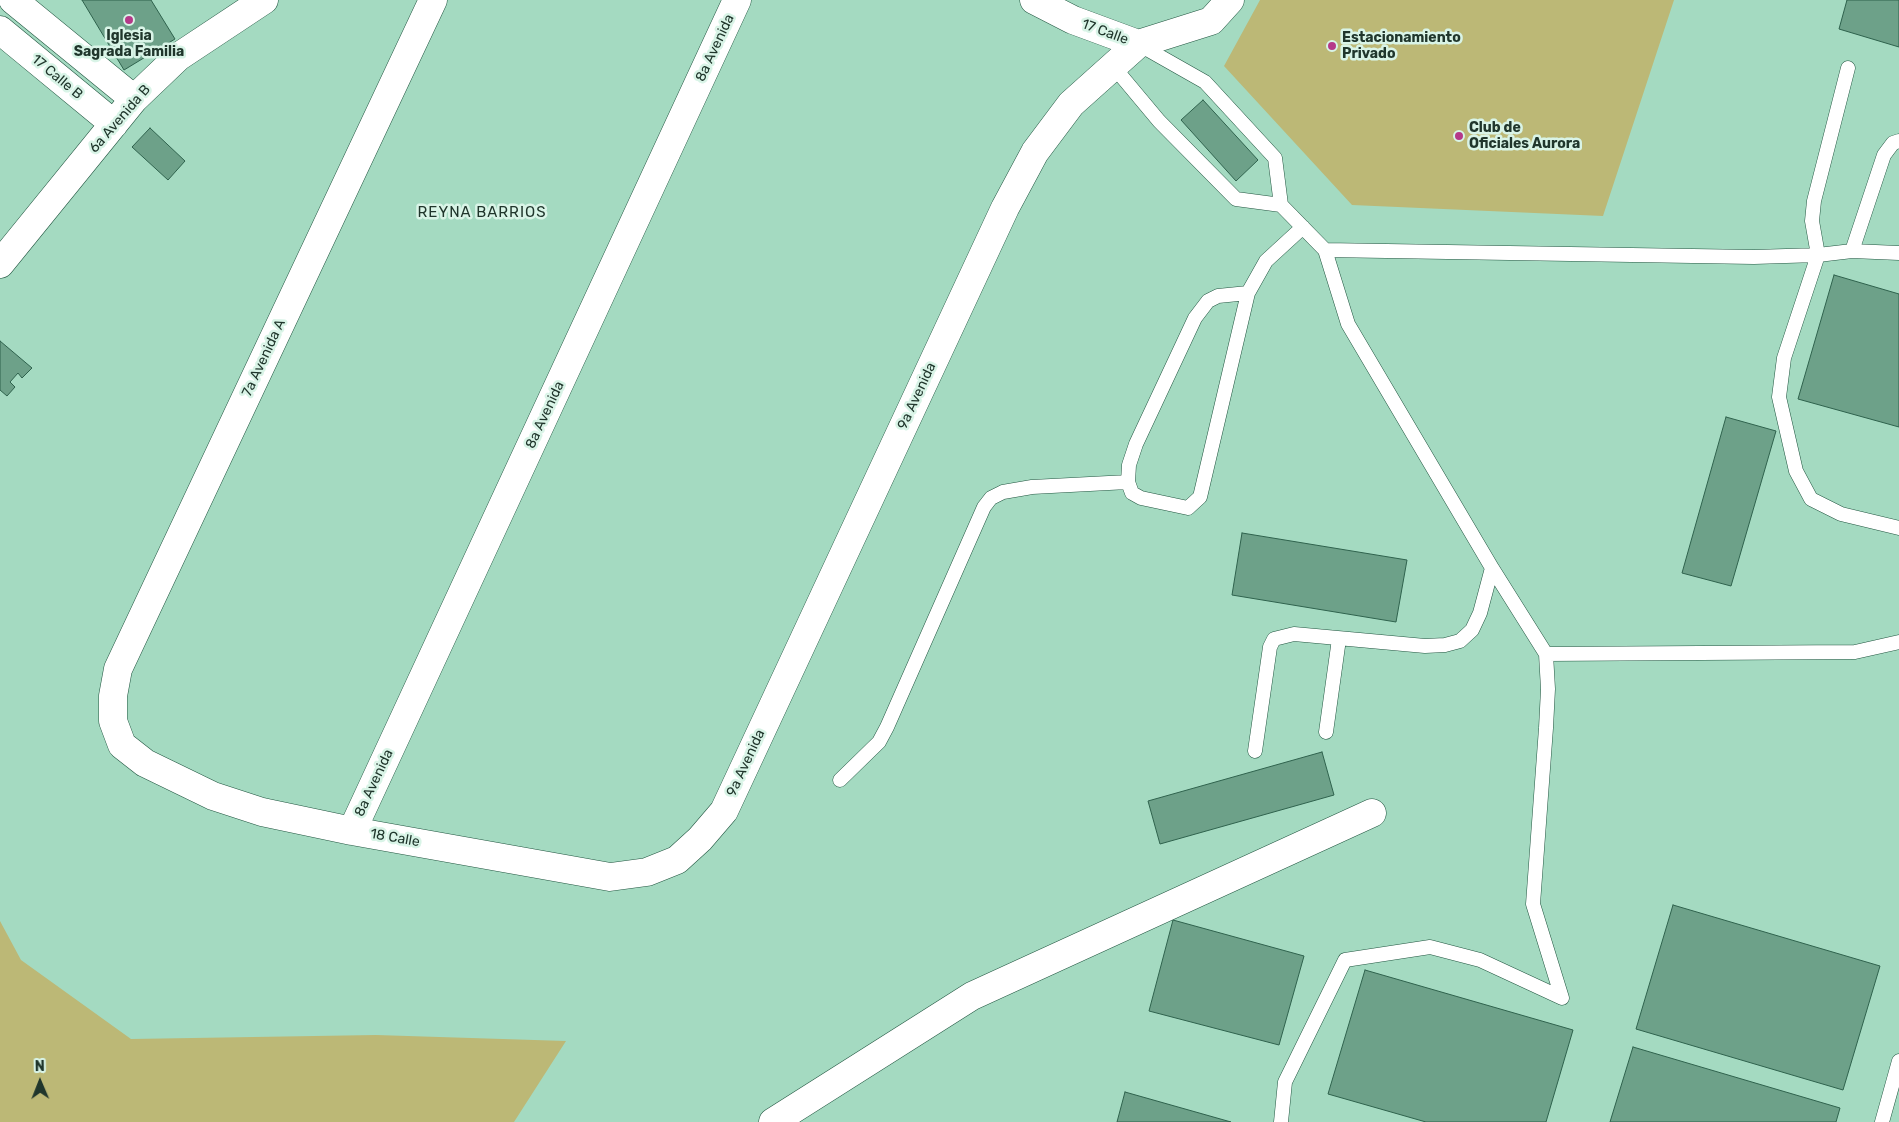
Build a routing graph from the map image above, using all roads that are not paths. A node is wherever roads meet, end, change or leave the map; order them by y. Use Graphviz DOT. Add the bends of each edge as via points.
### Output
graph roads {
  1 [pos="13,0"];
  2 [pos="264,0"];
  3 [pos="433,0"];
  4 [pos="737,0"];
  5 [pos="1034,0"];
  6 [pos="1230,0"];
  7 [pos="1073,20"];
  8 [pos="0,30"];
  9 [pos="1138,44"];
  10 [pos="72,48"];
  11 [pos="1113,66"];
  12 [pos="1848,68"];
  13 [pos="53,74"];
  14 [pos="134,99"];
  15 [pos="114,124"];
  16 [pos="1899,141"];
  17 [pos="1281,205"];
  18 [pos="1303,227"];
  19 [pos="1325,250"];
  20 [pos="1852,251"];
  21 [pos="1899,253"];
  22 [pos="1818,255"];
  23 [pos="0,264"];
  24 [pos="1248,293"];
  25 [pos="1128,482"];
  26 [pos="1899,528"];
  27 [pos="1492,568"];
  28 [pos="1339,639"];
  29 [pos="1899,642"];
  30 [pos="1546,654"];
  31 [pos="113,721"];
  32 [pos="1326,732"];
  33 [pos="1255,751"];
  34 [pos="840,780"];
  35 [pos="1372,813"];
  36 [pos="352,831"];
  37 [pos="677,860"];
  38 [pos="1899,1061"];
  39 [pos="773,1122"];
  40 [pos="1281,1122"];
  41 [pos="1882,1122"];
  1 -- 10 [label="street"];
  2 -- 14 [label="street, 6a Avenida B" via="178,57"];
  3 -- 31 [label="street, 7a Avenida A" via="118,669 112,696"];
  4 -- 36 [label="street, 8a Avenida"];
  5 -- 7 [label="street, 17 Calle"];
  6 -- 9 [label="street, 9a Avenida" via="1211,21"];
  7 -- 9 [label="street, 17 Calle"];
  7 -- 11 [label="street, 17 Calle"];
  8 -- 13 [label="street, 17 Calle B"];
  9 -- 11 [label="street, 9a Avenida"];
  9 -- 17 [label="lane" via="1205,82 1275,158"];
  10 -- 13 [label="street"];
  10 -- 14 [label="street"];
  11 -- 17 [label="lane" via="1160,121 1236,198"];
  11 -- 37 [label="street, 9a Avenida" via="1071,104 1035,152 1005,208 724,811"];
  12 -- 22 [label="lane" via="1814,201 1812,221"];
  13 -- 15 [label="street, 17 Calle B"];
  14 -- 15 [label="street, 6a Avenida B"];
  15 -- 23 [label="street, 6a Avenida B"];
  16 -- 20 [label="lane" via="1893,143 1884,155"];
  17 -- 18 [label="lane"];
  18 -- 19 [label="lane"];
  18 -- 24 [label="lane" via="1266,261"];
  19 -- 22 [label="lane" via="1754,257"];
  19 -- 27 [label="lane" via="1348,324"];
  20 -- 21 [label="lane"];
  20 -- 22 [label="lane"];
  22 -- 26 [label="lane" via="1784,358 1779,397 1796,471 1811,499 1841,514"];
  24 -- 25 [label="lane" via="1218,296 1208,301 1196,318 1136,444 1129,465"];
  24 -- 25 [label="lane" via="1200,497 1188,508 1166,504 1132,494"];
  25 -- 34 [label="lane" via="1032,487 1003,492 991,498 984,506 887,727 878,742"];
  27 -- 28 [label="lane" via="1480,613 1472,630 1460,641 1424,646"];
  27 -- 30 [label="lane"];
  28 -- 32 [label="lane"];
  28 -- 33 [label="lane" via="1294,634 1274,639 1270,647"];
  29 -- 30 [label="lane" via="1855,652"];
  30 -- 40 [label="lane" via="1546,728 1533,904 1562,998 1480,960 1430,947 1344,960 1284,1082"];
  31 -- 36 [label="street, 18 Calle" via="122,745 145,763 213,796 262,812"];
  35 -- 39 [label="street" via="972,996"];
  36 -- 37 [label="street, 18 Calle" via="610,878 647,872"];
  38 -- 41 [label="lane"];
}
